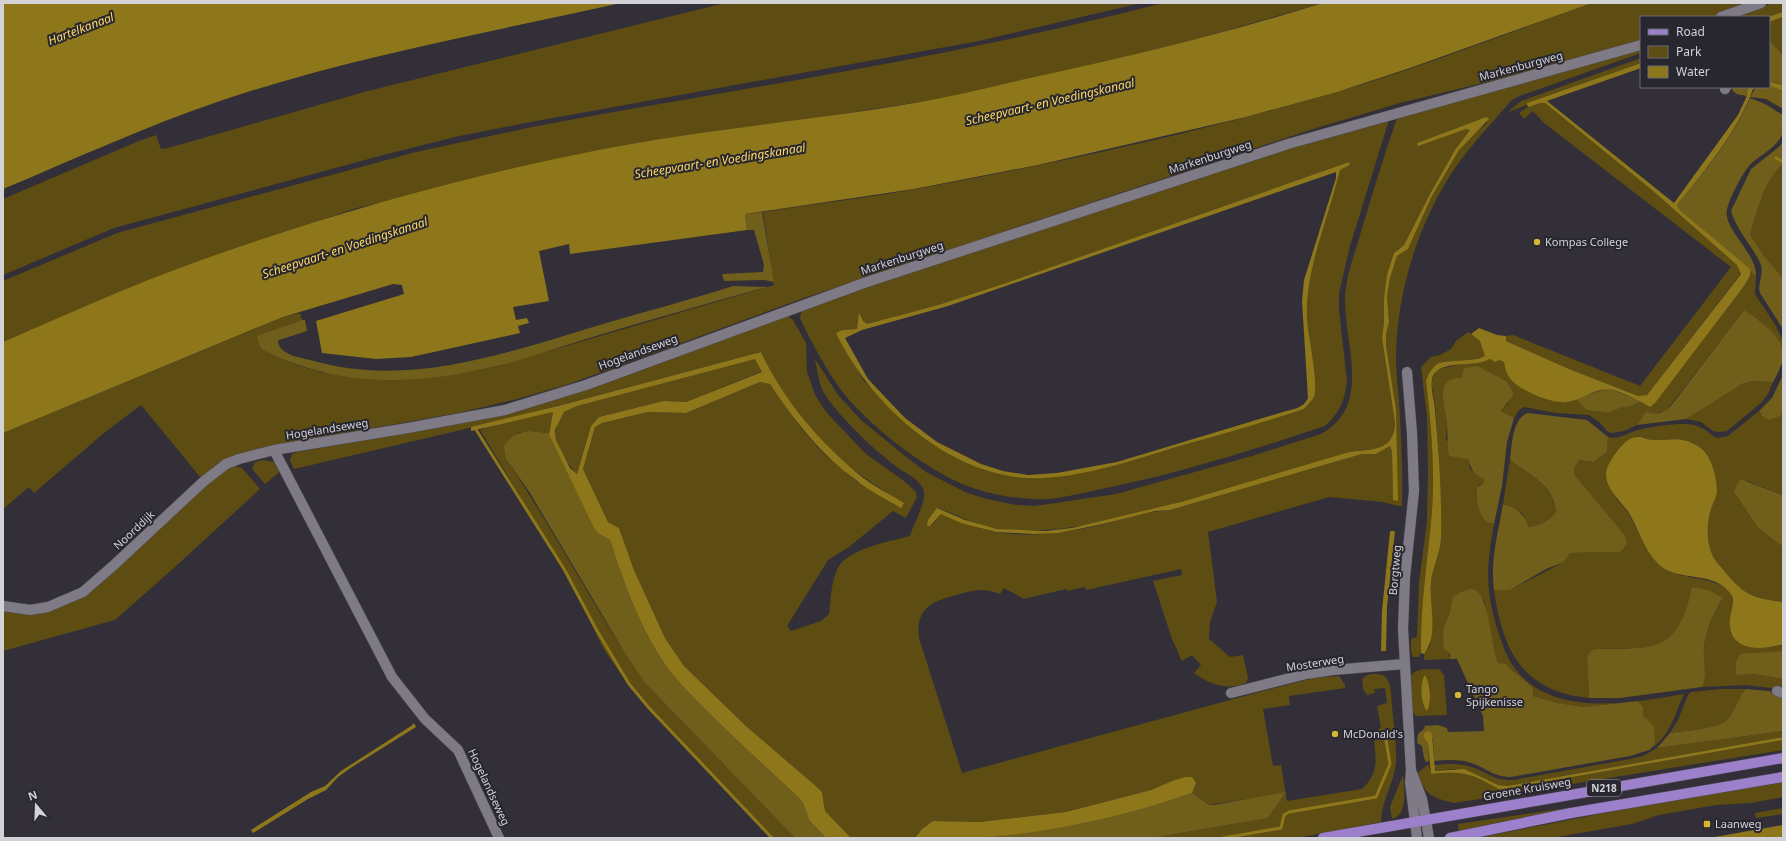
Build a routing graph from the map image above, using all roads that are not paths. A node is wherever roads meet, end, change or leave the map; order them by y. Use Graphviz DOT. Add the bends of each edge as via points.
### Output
graph roads {
  1 [pos="1760,3"];
  2 [pos="1724,16"];
  3 [pos="1640,45"];
  4 [pos="791,308"];
  5 [pos="1407,372"];
  6 [pos="274,450"];
  7 [pos="3,606"];
  8 [pos="1404,664"];
  9 [pos="1231,694"];
  10 [pos="1783,758"];
  11 [pos="1411,771"];
  12 [pos="1783,777"];
  13 [pos="1426,819"];
  14 [pos="1414,821"];
  15 [pos="499,838"];
  16 [pos="1323,838"];
  17 [pos="1417,838"];
  18 [pos="1429,838"];
  19 [pos="1450,838"];
  1 -- 2 [label="street"];
  3 -- 4 [label="street, Markenburgweg" via="1288,144"];
  4 -- 6 [label="street, Hogelandseweg" via="586,385 505,410"];
  5 -- 8 [label="street, Borgtweg" via="1414,491 1405,577"];
  6 -- 7 [label="street, Noorddijk" via="226,464 83,592 48,607 30,610"];
  6 -- 15 [label="street, Hogelandseweg" via="392,677 425,719 458,750"];
  8 -- 9 [label="street, Mosterweg" via="1306,674"];
  8 -- 11 [label="street, Borgtweg"];
  10 -- 13 [label="main road, Groene Kruisweg / N218"];
  11 -- 13 [label="street, Borgtweg" via="1422,799"];
  11 -- 14 [label="street, Borgtweg"];
  12 -- 19 [label="main road, N218" via="1571,813"];
  13 -- 14 [label="main road, Groene Kruisweg / N218"];
  13 -- 18 [label="street, Borgtweg"];
  14 -- 16 [label="main road, Groene Kruisweg / N218"];
  14 -- 17 [label="street, Borgtweg"];
}
